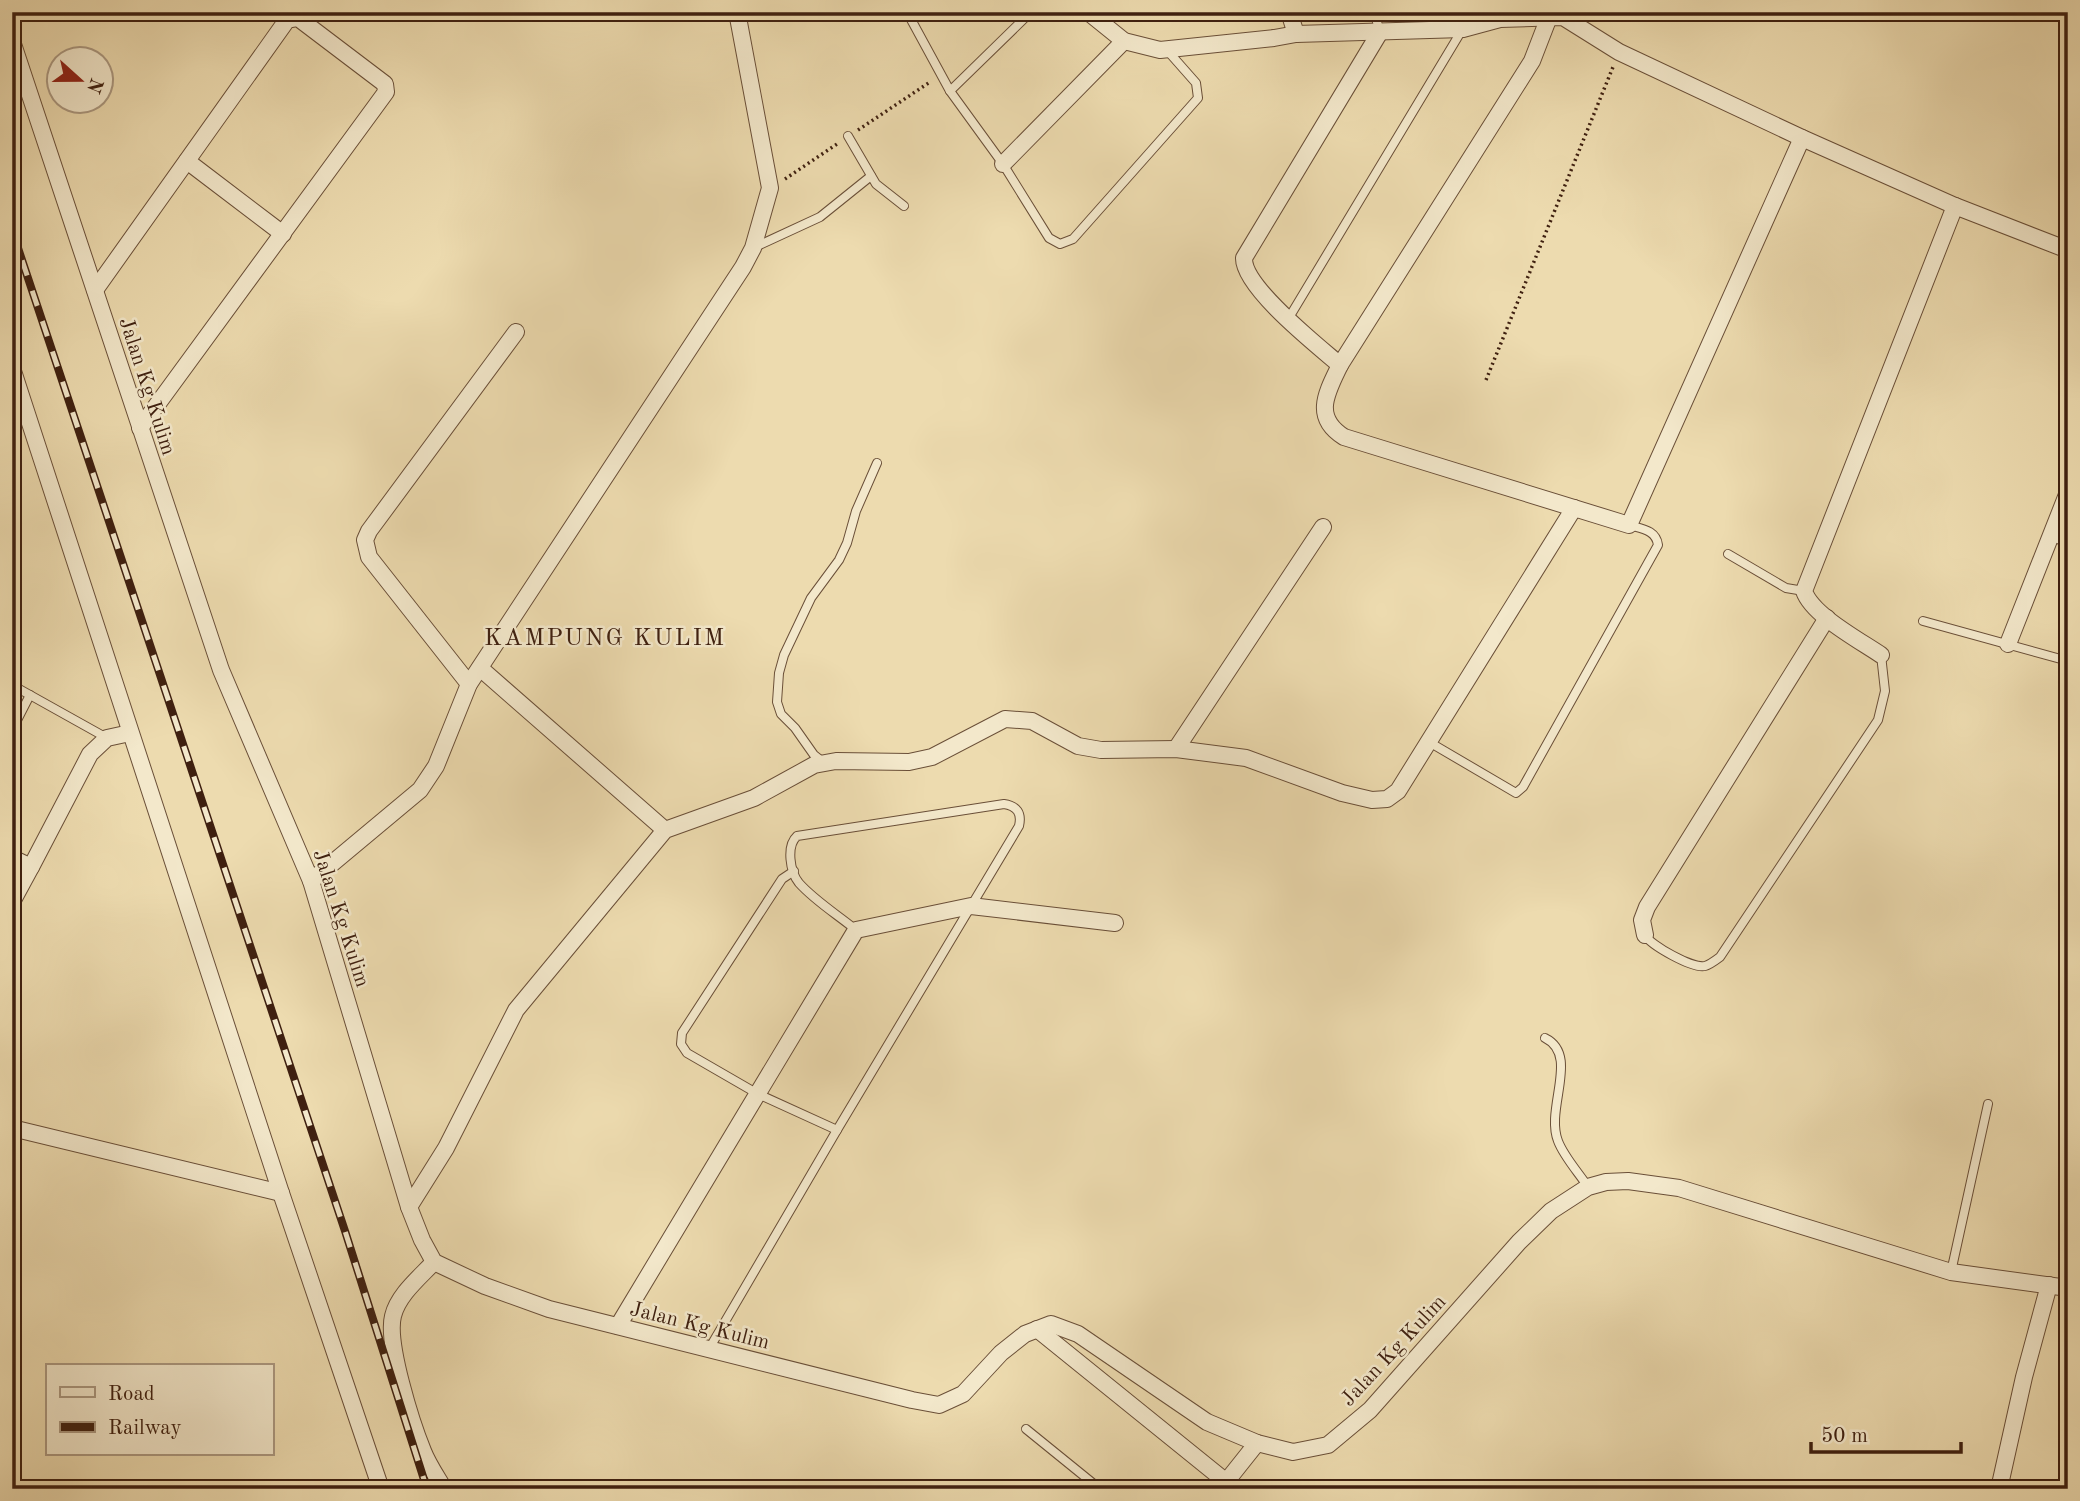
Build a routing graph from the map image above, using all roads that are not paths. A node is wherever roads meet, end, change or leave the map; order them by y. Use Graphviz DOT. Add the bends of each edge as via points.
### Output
graph roads {
  1 [pos="737,12"];
  2 [pos="907,12"];
  3 [pos="1031,12"];
  4 [pos="1088,12"];
  5 [pos="1289,12"];
  6 [pos="1374,12"];
  7 [pos="1559,15"];
  8 [pos="1463,29"];
  9 [pos="1380,32"];
  10 [pos="1296,34"];
  11 [pos="12,41"];
  12 [pos="1124,41"];
  13 [pos="1166,49"];
  14 [pos="950,91"];
  15 [pos="848,136"];
  16 [pos="1802,138"];
  17 [pos="187,161"];
  18 [pos="1003,164"];
  19 [pos="871,176"];
  20 [pos="904,205"];
  21 [pos="1955,206"];
  22 [pos="283,234"];
  23 [pos="753,247"];
  24 [pos="2068,250"];
  25 [pos="95,290"];
  26 [pos="1287,321"];
  27 [pos="516,332"];
  28 [pos="1340,365"];
  29 [pos="12,368"];
  30 [pos="140,428"];
  31 [pos="877,463"];
  32 [pos="2068,492"];
  33 [pos="1574,508"];
  34 [pos="1629,525"];
  35 [pos="1323,527"];
  36 [pos="2050,536"];
  37 [pos="2068,543"];
  38 [pos="1728,554"];
  39 [pos="1804,591"];
  40 [pos="1827,618"];
  41 [pos="1923,621"];
  42 [pos="2008,644"];
  43 [pos="1881,655"];
  44 [pos="2068,661"];
  45 [pos="480,668"];
  46 [pos="469,684"];
  47 [pos="12,685"];
  48 [pos="30,695"];
  49 [pos="12,730"];
  50 [pos="130,733"];
  51 [pos="107,738"];
  52 [pos="1429,742"];
  53 [pos="1176,749"];
  54 [pos="825,763"];
  55 [pos="665,830"];
  56 [pos="12,858"];
  57 [pos="31,867"];
  58 [pos="794,871"];
  59 [pos="311,881"];
  60 [pos="12,902"];
  61 [pos="971,906"];
  62 [pos="1115,923"];
  63 [pos="856,930"];
  64 [pos="1645,935"];
  65 [pos="1545,1038"];
  66 [pos="758,1094"];
  67 [pos="1988,1104"];
  68 [pos="12,1129"];
  69 [pos="837,1130"];
  70 [pos="1588,1187"];
  71 [pos="281,1193"];
  72 [pos="409,1207"];
  73 [pos="434,1262"];
  74 [pos="1951,1272"];
  75 [pos="2049,1285"];
  76 [pos="2068,1288"];
  77 [pos="618,1326"];
  78 [pos="1037,1329"];
  79 [pos="709,1349"];
  80 [pos="1026,1429"];
  81 [pos="1257,1443"];
  82 [pos="1227,1486"];
  83 [pos="381,1489"];
  84 [pos="444,1489"];
  85 [pos="1100,1489"];
  86 [pos="1999,1489"];
  1 -- 23 [label="street" via="770,188"];
  2 -- 14 [label="lane"];
  3 -- 14 [label="lane"];
  4 -- 12 [label="street"];
  5 -- 10 [label="street"];
  6 -- 9 [label="lane"];
  7 -- 8 [label="street" via="1500,19"];
  7 -- 16 [label="street" via="1619,52"];
  7 -- 28 [label="street"];
  8 -- 9 [label="street"];
  8 -- 26 [label="lane"];
  9 -- 10 [label="street"];
  9 -- 26 [label="street" via="1244,258 1249,275"];
  10 -- 13 [label="street"];
  11 -- 25 [label="street, Jalan Kg Kulim"];
  12 -- 13 [label="street"];
  12 -- 18 [label="street"];
  13 -- 18 [label="lane" via="1196,83 1198,99 1067,243 1049,238"];
  14 -- 18 [label="lane"];
  15 -- 19 [label="lane"];
  16 -- 21 [label="street"];
  16 -- 34 [label="street"];
  17 -- 22 [label="street"];
  17 -- 22 [label="street" via="287,20 298,18 385,84 386,92"];
  17 -- 25 [label="street"];
  19 -- 20 [label="lane"];
  19 -- 23 [label="lane" via="820,217"];
  21 -- 24 [label="street"];
  21 -- 39 [label="street"];
  22 -- 30 [label="street"];
  23 -- 45 [label="street"];
  25 -- 30 [label="street, Jalan Kg Kulim"];
  26 -- 28 [label="street"];
  27 -- 46 [label="street" via="365,540 369,557"];
  28 -- 33 [label="street" via="1324,407 1332,430"];
  29 -- 50 [label="street"];
  30 -- 59 [label="street, Jalan Kg Kulim" via="220,670"];
  31 -- 54 [label="lane" via="843,551 811,598 779,673 780,714"];
  32 -- 36 [label="street"];
  33 -- 34 [label="street"];
  33 -- 52 [label="street"];
  34 -- 52 [label="lane" via="1650,531 1658,545 1523,788 1516,793"];
  35 -- 53 [label="street"];
  36 -- 37 [label="lane"];
  36 -- 42 [label="street"];
  38 -- 39 [label="lane" via="1786,587"];
  39 -- 40 [label="street" via="1807,600"];
  40 -- 43 [label="street"];
  40 -- 64 [label="street" via="1647,907 1642,920"];
  41 -- 42 [label="lane"];
  42 -- 44 [label="lane"];
  43 -- 64 [label="lane" via="1885,691 1878,720 1720,957 1705,966 1696,965 1654,945"];
  45 -- 46 [label="street"];
  45 -- 55 [label="street"];
  46 -- 59 [label="street" via="436,766 420,790"];
  47 -- 48 [label="lane"];
  48 -- 49 [label="lane"];
  48 -- 51 [label="lane"];
  50 -- 51 [label="street"];
  50 -- 71 [label="street"];
  51 -- 57 [label="street" via="90,754"];
  52 -- 53 [label="street" via="1398,791 1387,799 1372,800 1246,758"];
  53 -- 54 [label="street" via="1089,748 1032,721 1005,719 932,757 909,762"];
  54 -- 55 [label="street" via="754,798"];
  55 -- 72 [label="street" via="516,1010 446,1148"];
  56 -- 57 [label="street"];
  57 -- 60 [label="street"];
  58 -- 61 [label="lane" via="790,846 802,835 1012,805 1021,818 1019,826"];
  58 -- 63 [label="lane" via="798,883"];
  58 -- 66 [label="lane" via="782,879 680,1038 687,1053"];
  59 -- 72 [label="street, Jalan Kg Kulim"];
  61 -- 62 [label="street"];
  61 -- 63 [label="street"];
  61 -- 69 [label="lane"];
  63 -- 66 [label="street"];
  65 -- 70 [label="lane" via="1555,1042 1562,1061 1554,1123 1558,1141"];
  66 -- 69 [label="lane"];
  66 -- 77 [label="street"];
  67 -- 74 [label="lane"];
  68 -- 71 [label="street"];
  69 -- 79 [label="lane"];
  70 -- 74 [label="street, Jalan Kg Kulim" via="1628,1181 1679,1188"];
  70 -- 81 [label="street, Jalan Kg Kulim" via="1551,1211 1519,1242 1370,1410 1328,1445 1293,1452"];
  71 -- 83 [label="street"];
  72 -- 73 [label="street, Jalan Kg Kulim"];
  73 -- 77 [label="street, Jalan Kg Kulim" via="549,1309"];
  73 -- 84 [label="street" via="398,1301 391,1340 415,1429"];
  74 -- 75 [label="street, Jalan Kg Kulim"];
  75 -- 76 [label="street, Jalan Kg Kulim"];
  75 -- 86 [label="street"];
  77 -- 79 [label="street, Jalan Kg Kulim"];
  78 -- 79 [label="street, Jalan Kg Kulim" via="1001,1353 963,1394 939,1405"];
  78 -- 81 [label="street, Jalan Kg Kulim" via="1051,1324 1078,1335 1207,1422"];
  78 -- 82 [label="street"];
  80 -- 85 [label="lane"];
  81 -- 82 [label="street"];
}
